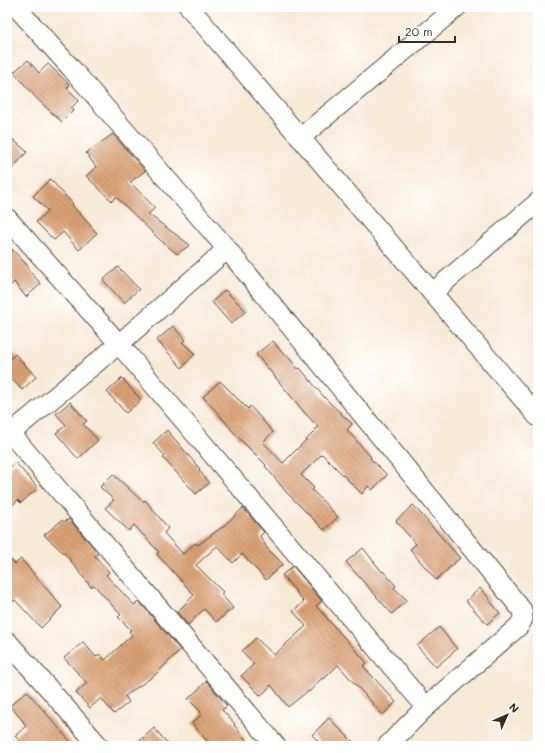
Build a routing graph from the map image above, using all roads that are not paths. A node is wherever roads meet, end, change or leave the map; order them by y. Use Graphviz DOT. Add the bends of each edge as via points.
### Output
graph roads {
  1 [pos="16,7"];
  2 [pos="189,7"];
  3 [pos="457,7"];
  4 [pos="300,138"];
  5 [pos="538,202"];
  6 [pos="7,218"];
  7 [pos="227,249"];
  8 [pos="432,292"];
  9 [pos="119,344"];
  10 [pos="538,417"];
  11 [pos="8,433"];
  12 [pos="7,641"];
  13 [pos="426,707"];
  14 [pos="99,746"];
  15 [pos="276,746"];
  16 [pos="386,746"];
  1 -- 7 [label="street"];
  2 -- 4 [label="street"];
  3 -- 4 [label="street"];
  4 -- 8 [label="street"];
  5 -- 8 [label="street"];
  6 -- 9 [label="street"];
  7 -- 9 [label="street"];
  7 -- 13 [label="street" via="522,610 523,618 519,626"];
  8 -- 10 [label="street"];
  9 -- 11 [label="street"];
  9 -- 13 [label="street"];
  11 -- 15 [label="street"];
  12 -- 14 [label="street"];
  13 -- 16 [label="street"];
}
